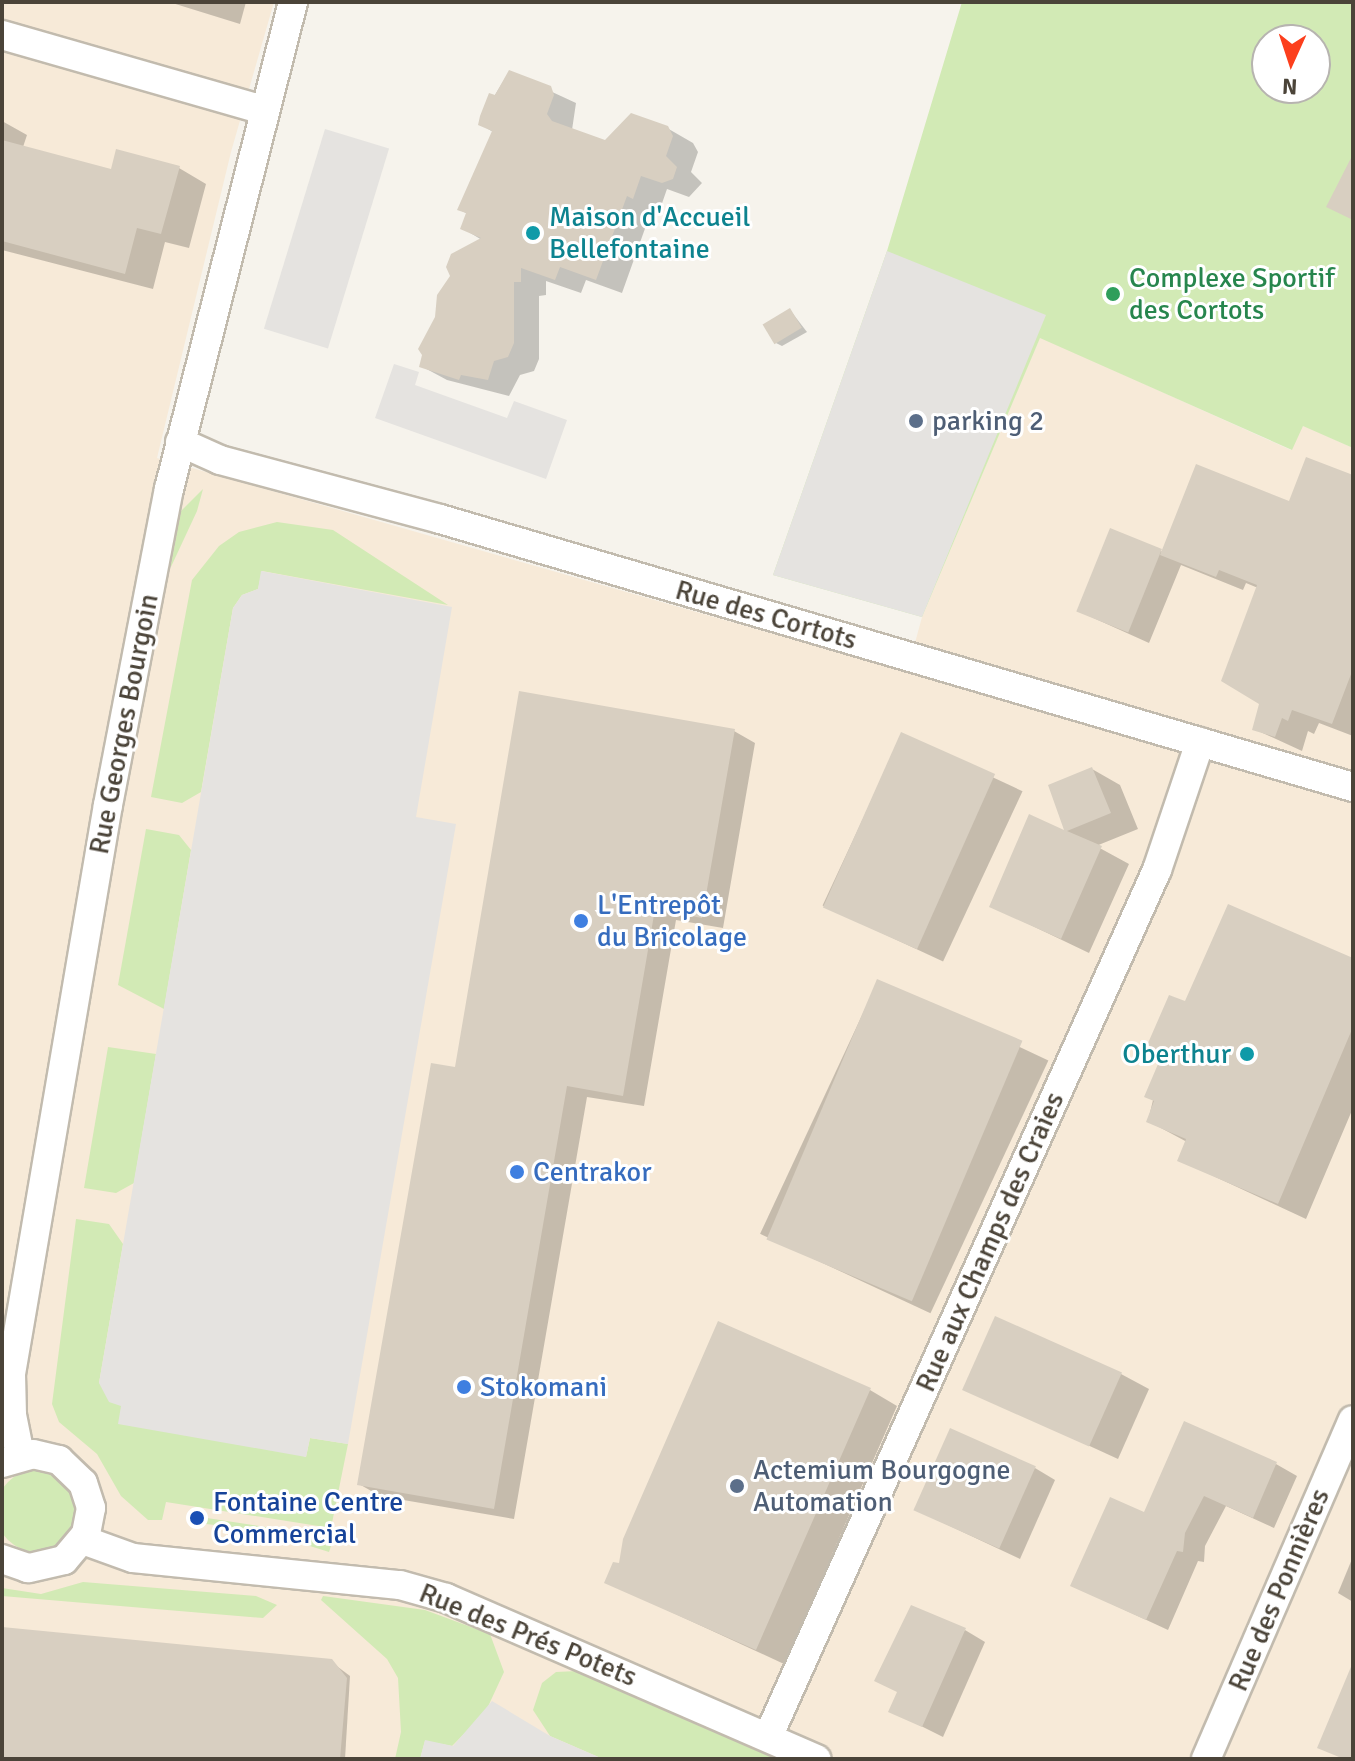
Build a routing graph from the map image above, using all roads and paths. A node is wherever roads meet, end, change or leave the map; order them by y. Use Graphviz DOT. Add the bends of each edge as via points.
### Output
graph roads {
  1 [pos="293,2"];
  2 [pos="2,35"];
  3 [pos="264,110"];
  4 [pos="180,442"];
  5 [pos="1200,742"];
  6 [pos="1353,787"];
  7 [pos="1353,1420"];
  8 [pos="11,1459"];
  9 [pos="83,1540"];
  10 [pos="2,1559"];
  11 [pos="768,1737"];
  12 [pos="817,1759"];
  13 [pos="1206,1759"];
  1 -- 3 [label="street, Rue Georges Bourgoin"];
  2 -- 3 [label="street"];
  3 -- 4 [label="street, Rue Georges Bourgoin"];
  4 -- 5 [label="street, Rue des Cortots" via="220,460 440,519"];
  4 -- 8 [label="street, Rue Georges Bourgoin" via="108,805 11,1374"];
  5 -- 6 [label="street, Rue des Cortots"];
  5 -- 11 [label="street, Rue aux Champs des Craies" via="1157,870"];
  7 -- 13 [label="street, Rue des Ponnières"];
  8 -- 9 [label="street" via="53,1457 80,1477 91,1508"];
  9 -- 10 [label="street" via="64,1560 47,1567 28,1568"];
  9 -- 11 [label="street, Rue des Prés Potets" via="133,1558 400,1585 509,1624"];
  11 -- 12 [label="street, Rue des Prés Potets"];
}
